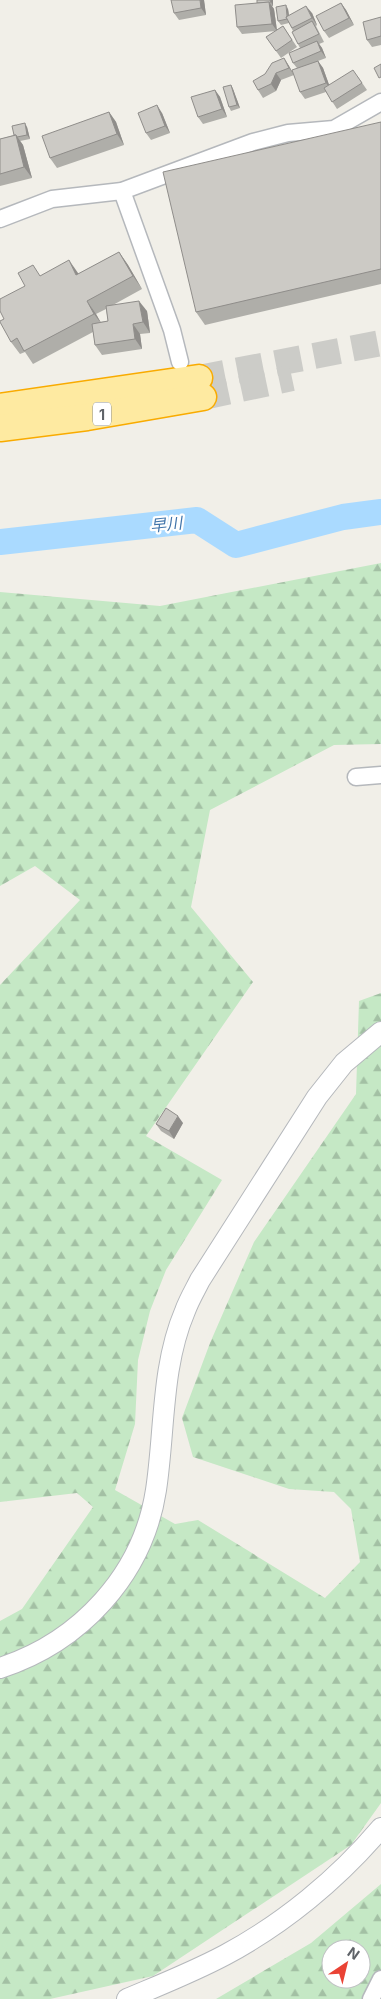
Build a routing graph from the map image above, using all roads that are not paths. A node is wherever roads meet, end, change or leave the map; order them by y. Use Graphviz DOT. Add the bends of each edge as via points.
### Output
graph roads {
  1 [pos="381,102"];
  2 [pos="122,190"];
  3 [pos="0,219"];
  4 [pos="194,379"];
  5 [pos="0,406"];
  6 [pos="0,428"];
  7 [pos="381,775"];
  8 [pos="356,777"];
  9 [pos="381,1032"];
  10 [pos="0,1668"];
  11 [pos="381,1828"];
  12 [pos="381,1979"];
  13 [pos="128,1999"];
  14 [pos="371,1999"];
  1 -- 2 [label="street" via="334,130 288,133 253,142"];
  2 -- 3 [label="street" via="52,199"];
  2 -- 4 [label="street"];
  4 -- 5 [label="highway, 1"];
  4 -- 6 [label="highway, 1" via="87,417"];
  7 -- 8 [label="street"];
  9 -- 10 [label="street" via="344,1063 317,1097 200,1280 184,1311 171,1355 156,1491 144,1538 120,1580 97,1609 71,1633 46,1650"];
  11 -- 13 [label="street" via="363,1850 323,1887 273,1926 226,1955"];
  12 -- 14 [label="street"];
}
